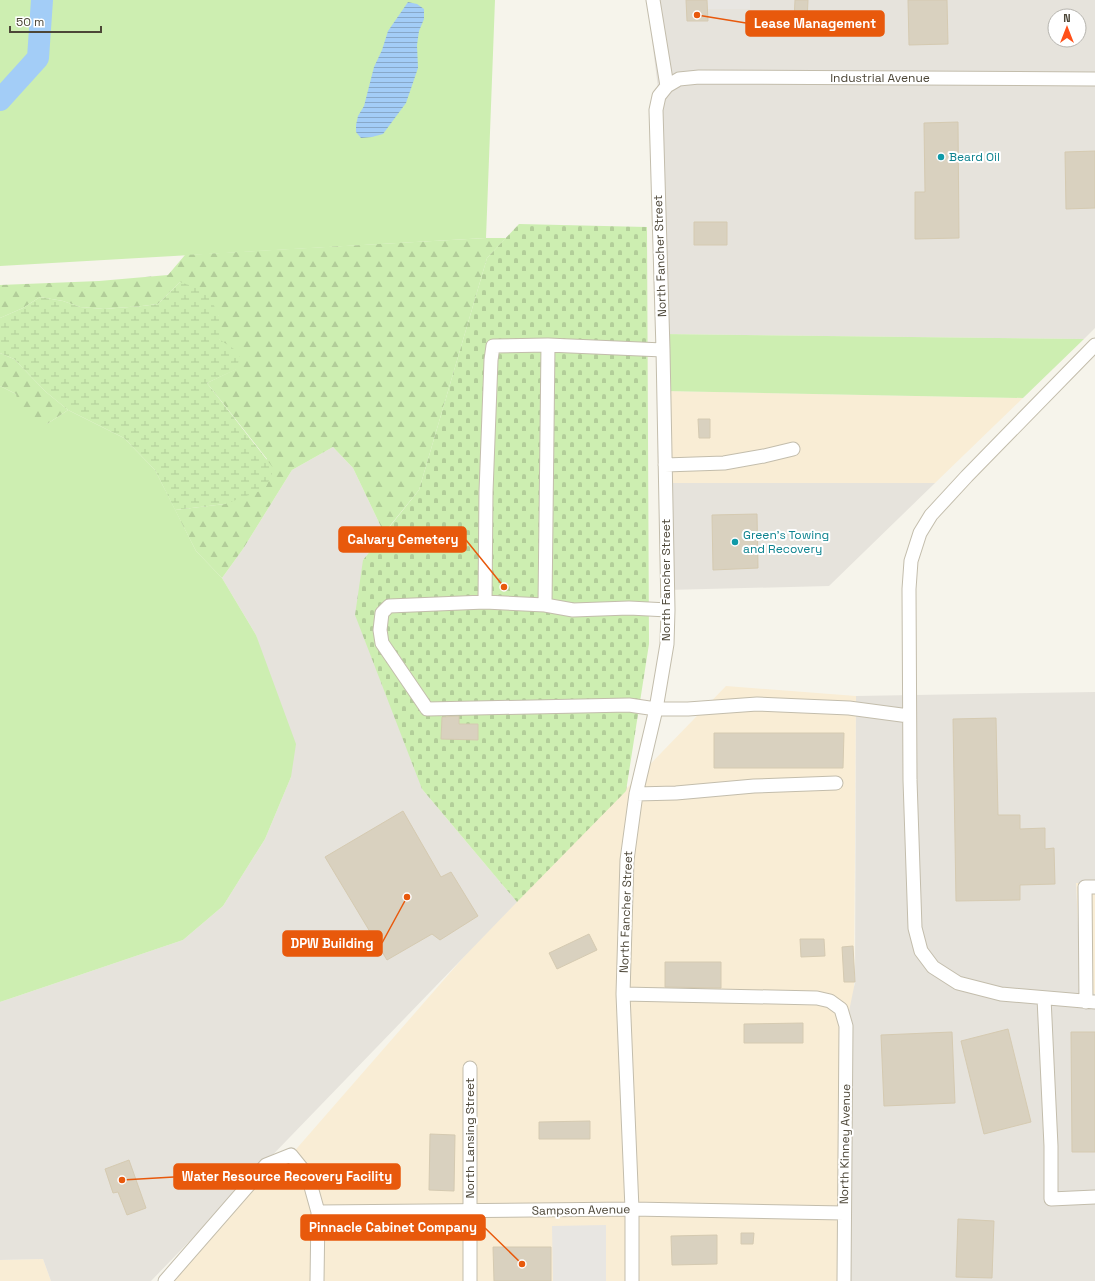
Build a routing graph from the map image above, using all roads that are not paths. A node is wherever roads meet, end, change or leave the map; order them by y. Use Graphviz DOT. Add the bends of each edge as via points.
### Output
graph roads {
  1 [pos="652,0"];
  2 [pos="1095,80"];
  3 [pos="667,86"];
  4 [pos="548,345"];
  5 [pos="1095,345"];
  6 [pos="663,350"];
  7 [pos="793,449"];
  8 [pos="665,465"];
  9 [pos="485,602"];
  10 [pos="545,605"];
  11 [pos="668,610"];
  12 [pos="656,709"];
  13 [pos="909,716"];
  14 [pos="836,783"];
  15 [pos="636,794"];
  16 [pos="1095,887"];
  17 [pos="623,994"];
  18 [pos="1044,998"];
  19 [pos="1090,1002"];
  20 [pos="470,1068"];
  21 [pos="1095,1197"];
  22 [pos="632,1209"];
  23 [pos="470,1211"];
  24 [pos="318,1212"];
  25 [pos="844,1213"];
  26 [pos="165,1281"];
  27 [pos="317,1281"];
  28 [pos="470,1281"];
  29 [pos="632,1281"];
  30 [pos="844,1281"];
  1 -- 3 [label="street"];
  2 -- 3 [label="street, Industrial Avenue" via="699,77 679,79"];
  3 -- 6 [label="street, North Fancher Street" via="659,96 656,110"];
  4 -- 6 [label="street"];
  4 -- 9 [label="street" via="493,346 486,485"];
  4 -- 10 [label="street"];
  5 -- 13 [label="street" via="967,476 932,515 920,533 911,561 909,589"];
  6 -- 8 [label="street, North Fancher Street"];
  7 -- 8 [label="street" via="724,463"];
  8 -- 11 [label="street, North Fancher Street"];
  9 -- 10 [label="street"];
  9 -- 12 [label="street" via="389,606 382,613 382,643 427,709 629,705"];
  10 -- 11 [label="street" via="573,610"];
  11 -- 12 [label="street, North Fancher Street" via="667,644"];
  12 -- 13 [label="street" via="764,705 849,708"];
  12 -- 15 [label="street, North Fancher Street"];
  13 -- 18 [label="street" via="915,928 921,951 933,967 958,983 1001,994"];
  14 -- 15 [label="street"];
  15 -- 17 [label="street, North Fancher Street" via="627,860"];
  16 -- 19 [label="street" via="1085,887"];
  17 -- 22 [label="street, North Fancher Street"];
  17 -- 25 [label="street, North Kinney Avenue" via="817,998 830,1001 841,1009 846,1026"];
  18 -- 19 [label="street"];
  18 -- 21 [label="street" via="1051,1199"];
  20 -- 23 [label="street, North Lansing Street"];
  22 -- 23 [label="street, Sampson Avenue"];
  22 -- 25 [label="street, Sampson Avenue"];
  22 -- 29 [label="street, North Fancher Street"];
  23 -- 24 [label="street, Sampson Avenue"];
  23 -- 28 [label="street, North Lansing Street"];
  24 -- 26 [label="street" via="308,1176 291,1155 266,1165"];
  24 -- 27 [label="street"];
  25 -- 30 [label="street, North Kinney Avenue"];
}
